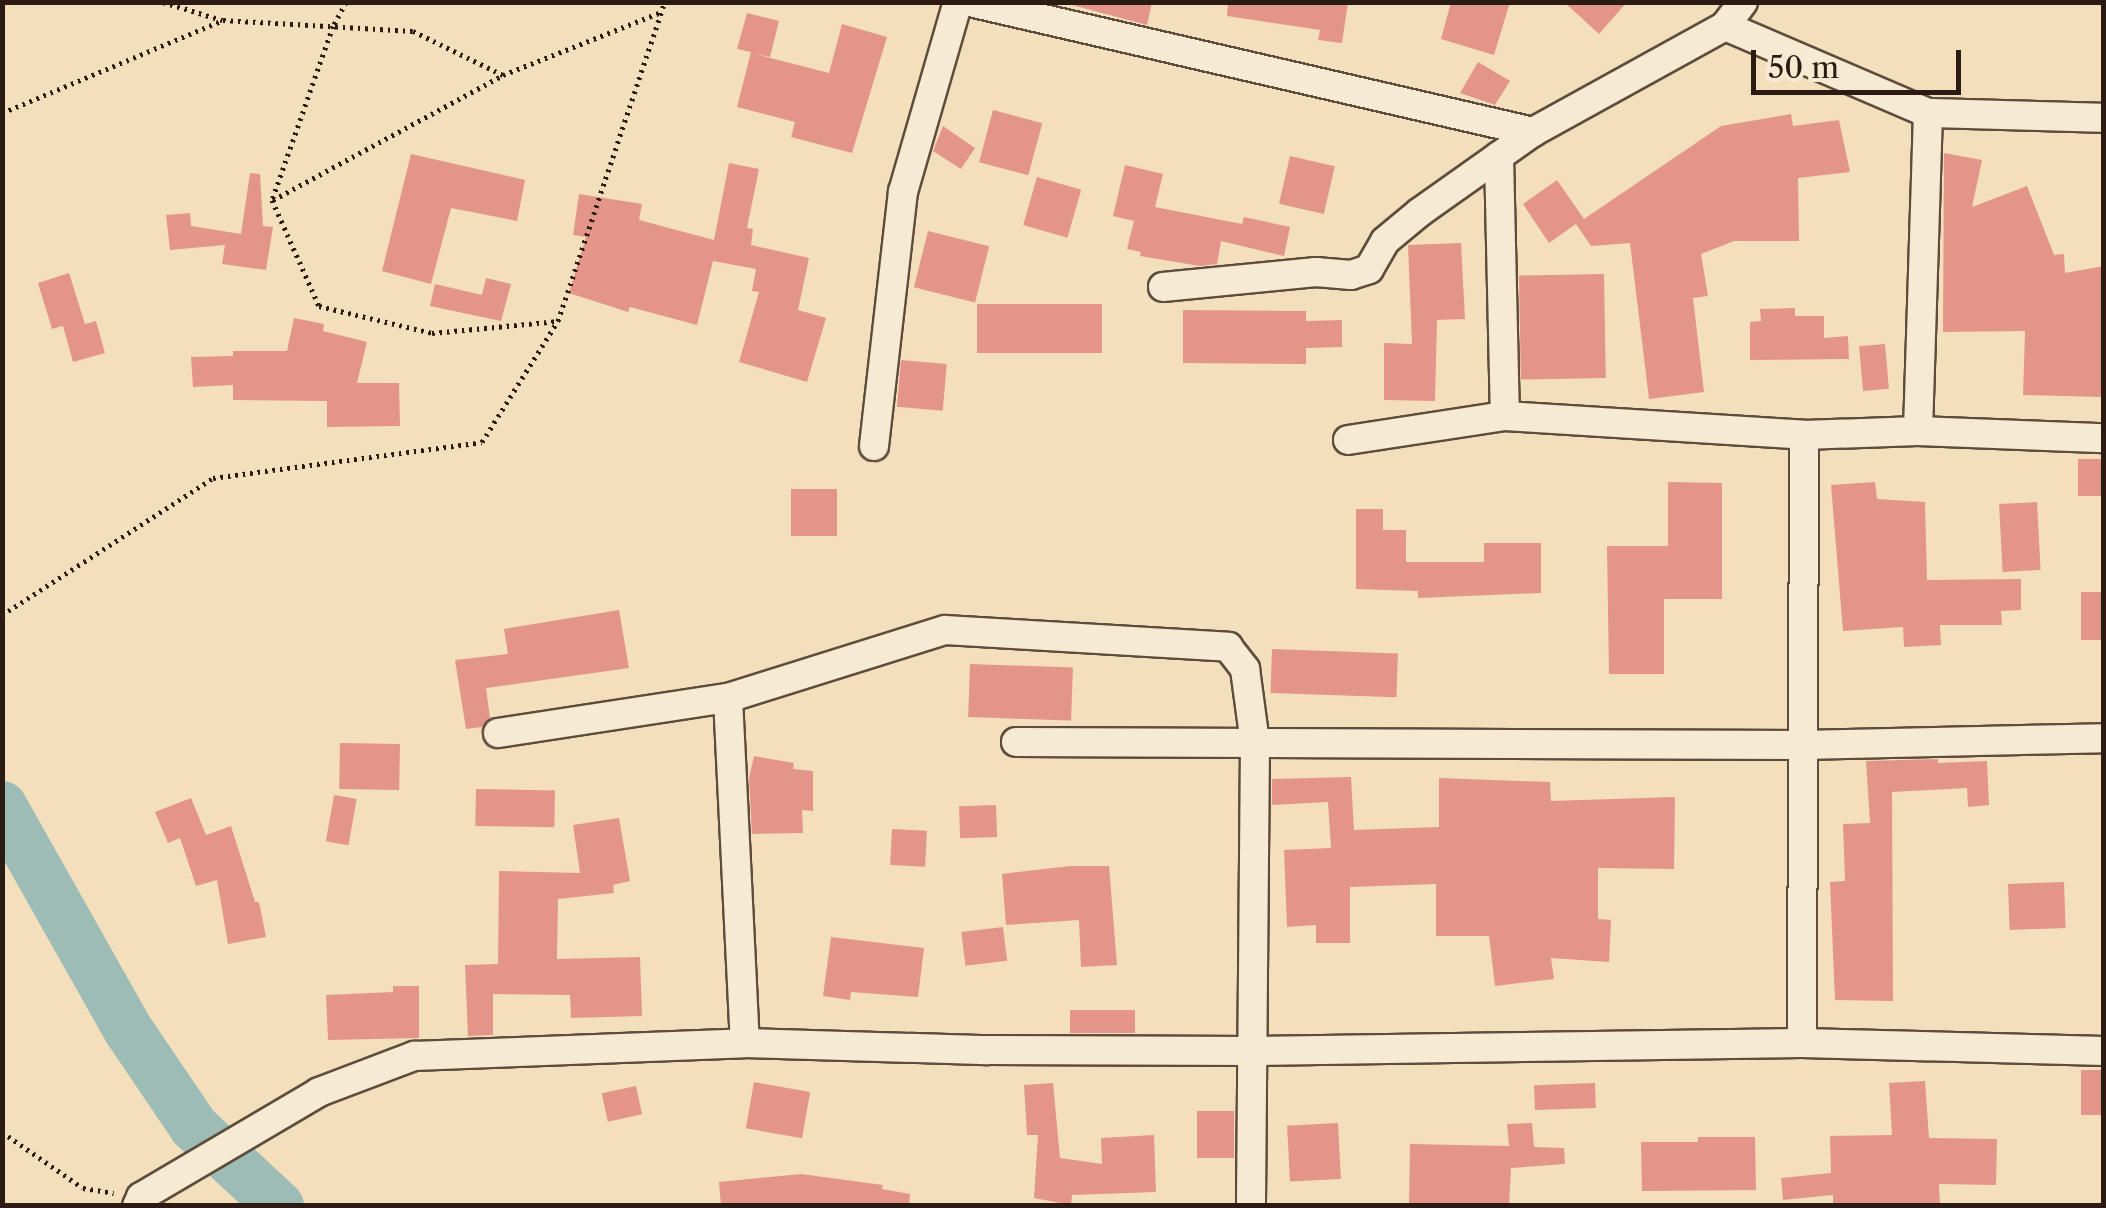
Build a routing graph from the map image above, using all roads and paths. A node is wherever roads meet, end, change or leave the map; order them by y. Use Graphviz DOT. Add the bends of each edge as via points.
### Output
graph roads {
  1 [pos="163,2"];
  2 [pos="346,2"];
  3 [pos="665,2"];
  4 [pos="958,2"];
  5 [pos="970,2"];
  6 [pos="1744,2"];
  7 [pos="659,14"];
  8 [pos="223,20"];
  9 [pos="333,26"];
  10 [pos="1725,26"];
  11 [pos="503,75"];
  12 [pos="2,113"];
  13 [pos="1928,113"];
  14 [pos="2104,118"];
  15 [pos="1533,132"];
  16 [pos="1499,156"];
  17 [pos="272,200"];
  18 [pos="1164,286"];
  19 [pos="558,321"];
  20 [pos="1505,416"];
  21 [pos="1918,431"];
  22 [pos="1804,435"];
  23 [pos="2104,438"];
  24 [pos="1348,440"];
  25 [pos="874,446"];
  26 [pos="2,615"];
  27 [pos="728,698"];
  28 [pos="498,733"];
  29 [pos="2104,738"];
  30 [pos="1016,742"];
  31 [pos="1255,743"];
  32 [pos="1802,745"];
  33 [pos="746,1042"];
  34 [pos="1802,1043"];
  35 [pos="1254,1051"];
  36 [pos="2104,1051"];
  37 [pos="2,1132"];
  38 [pos="139,1201"];
  39 [pos="1250,1206"];
  1 -- 8 [label="path"];
  2 -- 9 [label="path"];
  3 -- 7 [label="path"];
  4 -- 25 [label="street" via="903,192"];
  5 -- 15 [label="street"];
  6 -- 10 [label="street"];
  7 -- 11 [label="path"];
  7 -- 19 [label="path"];
  8 -- 9 [label="path"];
  8 -- 12 [label="path"];
  9 -- 11 [label="path" via="413,31"];
  9 -- 17 [label="path"];
  10 -- 13 [label="street"];
  10 -- 15 [label="street"];
  11 -- 17 [label="path"];
  13 -- 14 [label="street"];
  13 -- 21 [label="street"];
  15 -- 16 [label="street"];
  16 -- 18 [label="street" via="1385,241 1369,270"];
  16 -- 20 [label="street"];
  17 -- 19 [label="path" via="320,306 432,333"];
  19 -- 26 [label="path" via="482,442 213,478"];
  20 -- 22 [label="street"];
  20 -- 24 [label="street"];
  21 -- 22 [label="street"];
  21 -- 23 [label="street"];
  22 -- 32 [label="street"];
  27 -- 28 [label="street"];
  27 -- 31 [label="street" via="946,630 1182,642 1228,647 1246,668"];
  27 -- 33 [label="street"];
  29 -- 32 [label="street"];
  30 -- 31 [label="street"];
  31 -- 32 [label="street"];
  31 -- 35 [label="street"];
  32 -- 34 [label="street"];
  33 -- 35 [label="street"];
  33 -- 38 [label="street" via="414,1056 319,1092"];
  34 -- 35 [label="street"];
  34 -- 36 [label="street"];
  35 -- 39 [label="street"];
  37 -- 38 [label="path" via="83,1188"];
}
